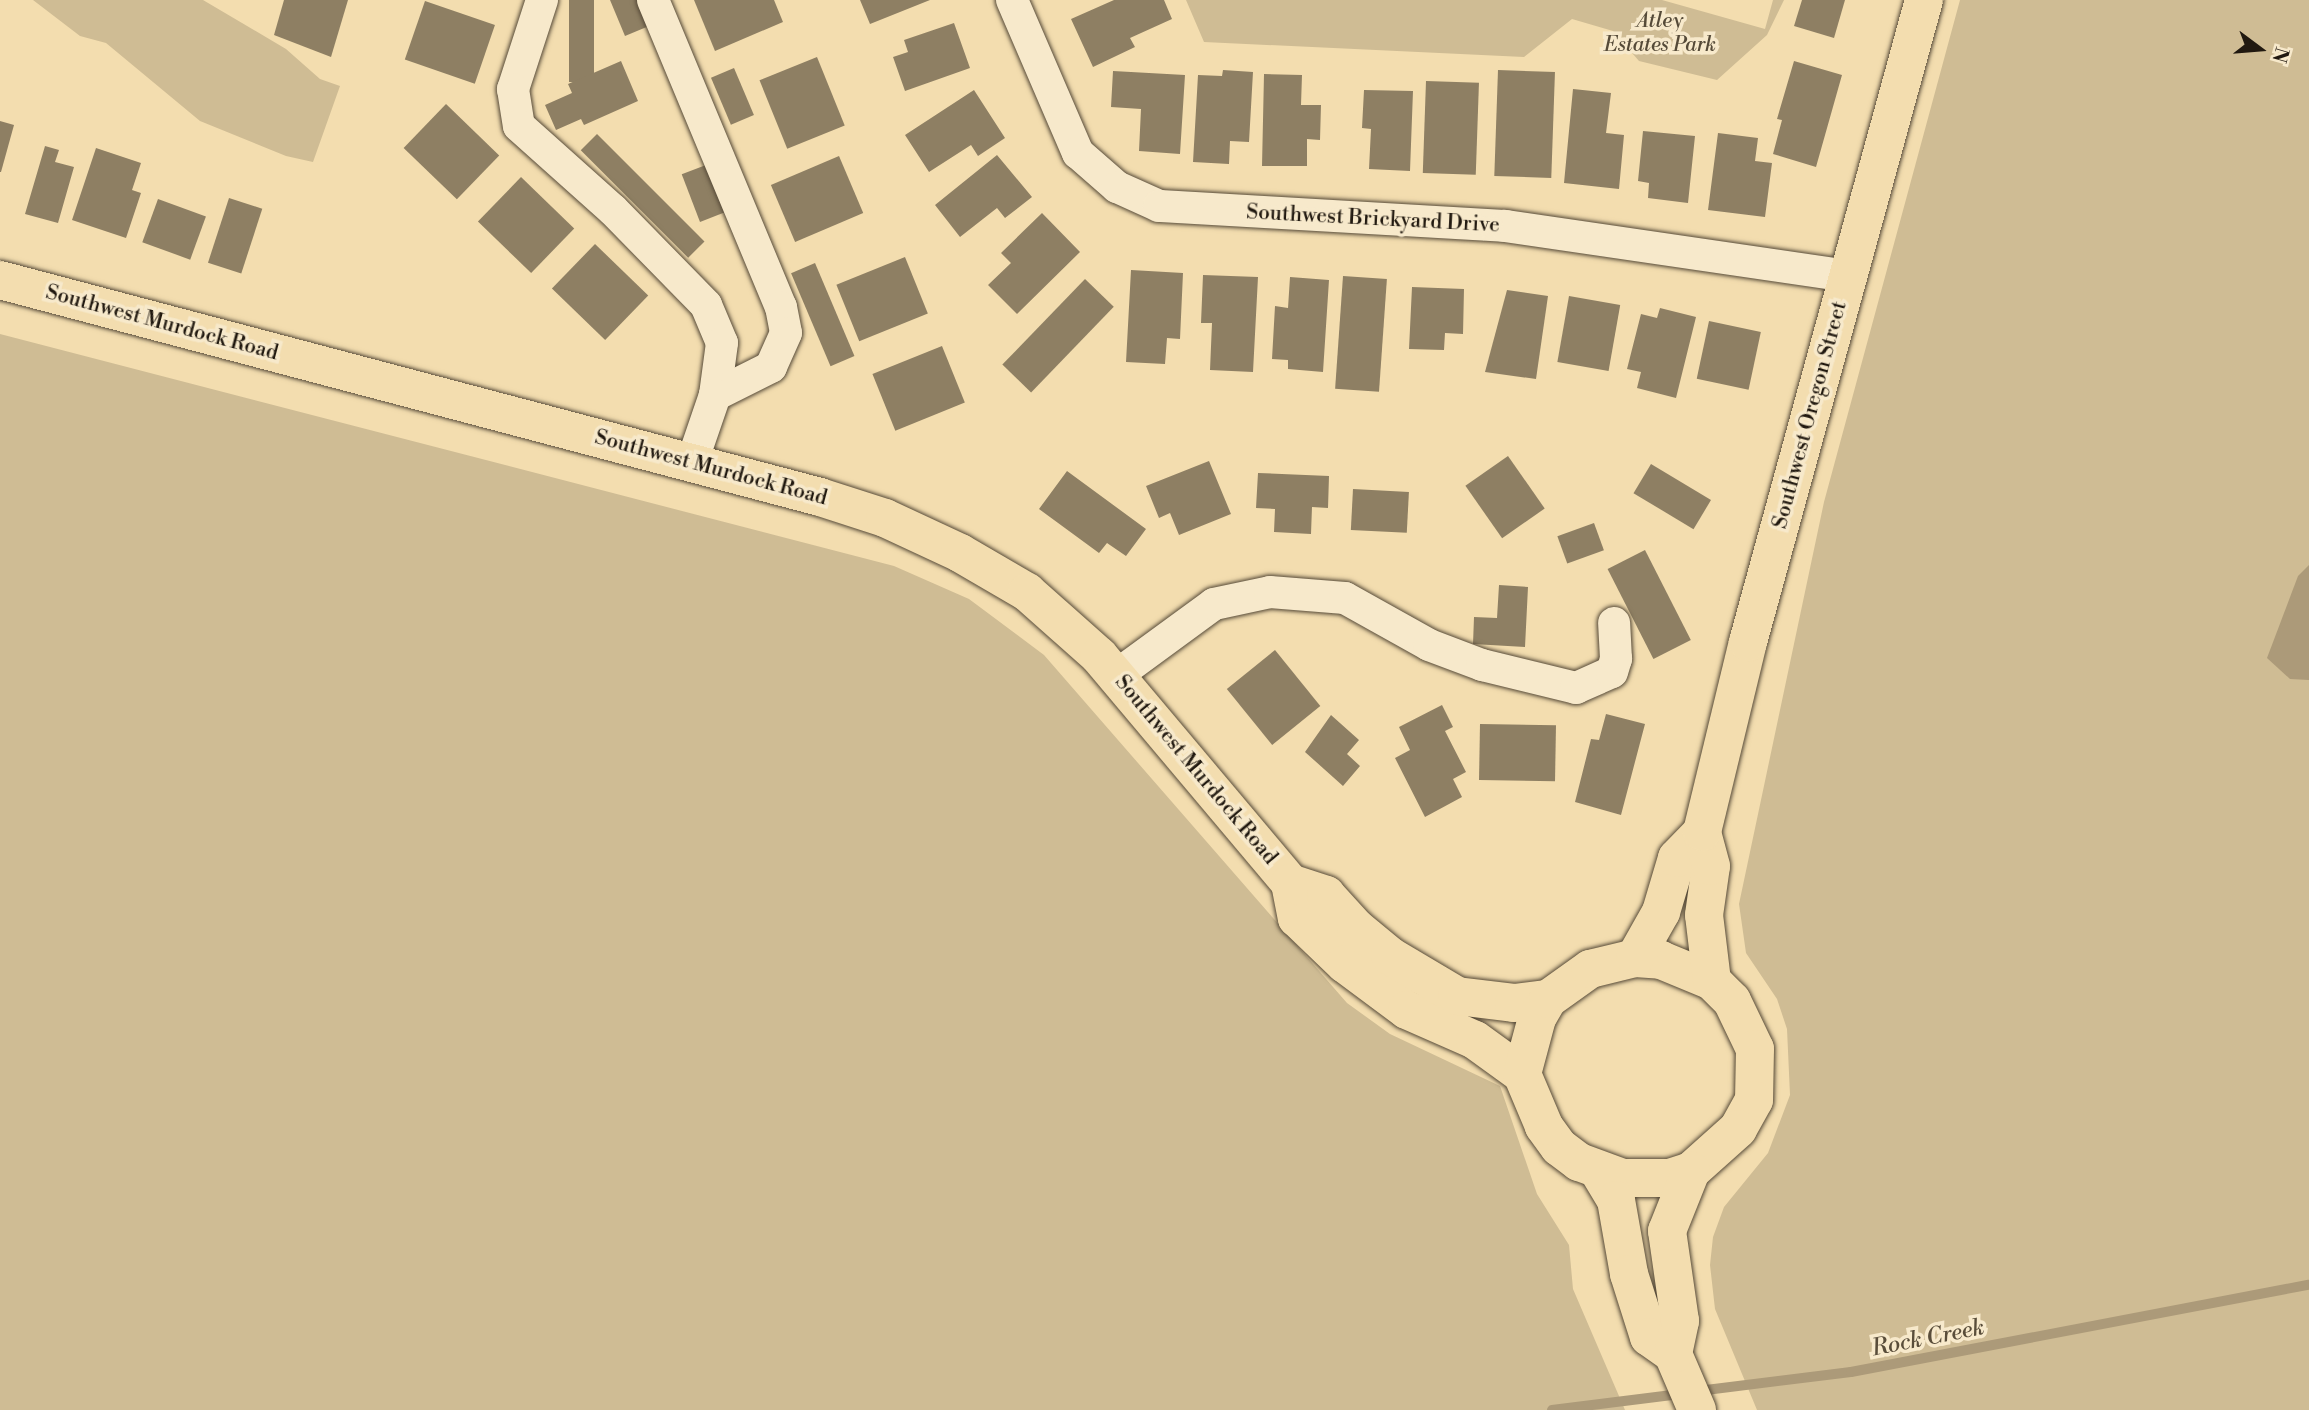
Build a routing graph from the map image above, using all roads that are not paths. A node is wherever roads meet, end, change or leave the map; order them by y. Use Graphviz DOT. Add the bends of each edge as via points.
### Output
graph roads {
  1 [pos="542,0"];
  2 [pos="653,0"];
  3 [pos="1012,0"];
  4 [pos="1924,0"];
  5 [pos="1848,276"];
  6 [pos="0,280"];
  7 [pos="715,395"];
  8 [pos="692,462"];
  9 [pos="1615,623"];
  10 [pos="1117,675"];
  11 [pos="1702,832"];
  12 [pos="1290,883"];
  13 [pos="1635,958"];
  14 [pos="1712,981"];
  15 [pos="1548,999"];
  16 [pos="1522,1074"];
  17 [pos="1690,1171"];
  18 [pos="1599,1172"];
  19 [pos="1673,1354"];
  20 [pos="1697,1410"];
  1 -- 7 [label="street" via="513,89 519,126 613,210 706,305 722,343"];
  2 -- 7 [label="street" via="780,307 786,333 771,367"];
  3 -- 5 [label="street, Southwest Brickyard Drive" via="1078,153 1117,187 1159,206 1505,226"];
  4 -- 5 [label="main road, Southwest Oregon Street"];
  5 -- 11 [label="main road, Southwest Oregon Street" via="1748,642"];
  6 -- 8 [label="main road, Southwest Murdock Road"];
  7 -- 8 [label="street"];
  8 -- 10 [label="main road, Southwest Murdock Road" via="846,505 948,547 1027,592 1074,630"];
  9 -- 10 [label="street" via="1612,672 1576,688 1482,666 1387,624 1345,598 1270,592 1214,604"];
  10 -- 12 [label="main road, Southwest Murdock Road"];
  11 -- 13 [label="main road" via="1677,858 1661,912"];
  11 -- 14 [label="main road, Southwest Oregon Street" via="1711,866 1704,915"];
  12 -- 15 [label="main road, Southwest Murdock Road" via="1326,895 1390,956 1457,996 1514,1003"];
  12 -- 16 [label="main road, Southwest Murdock Road" via="1297,918 1345,964 1407,1010 1475,1040"];
  13 -- 14 [label="main road" via="1661,960"];
  13 -- 15 [label="main road" via="1590,969"];
  14 -- 17 [label="main road" via="1739,1012 1755,1049 1754,1100 1738,1129"];
  15 -- 16 [label="main road" via="1537,1018"];
  16 -- 18 [label="main road" via="1559,1147"];
  17 -- 18 [label="main road" via="1644,1179"];
  17 -- 19 [label="main road" via="1667,1231 1680,1321"];
  18 -- 19 [label="main road" via="1616,1200 1629,1274 1649,1337"];
  19 -- 20 [label="main road"];
}
